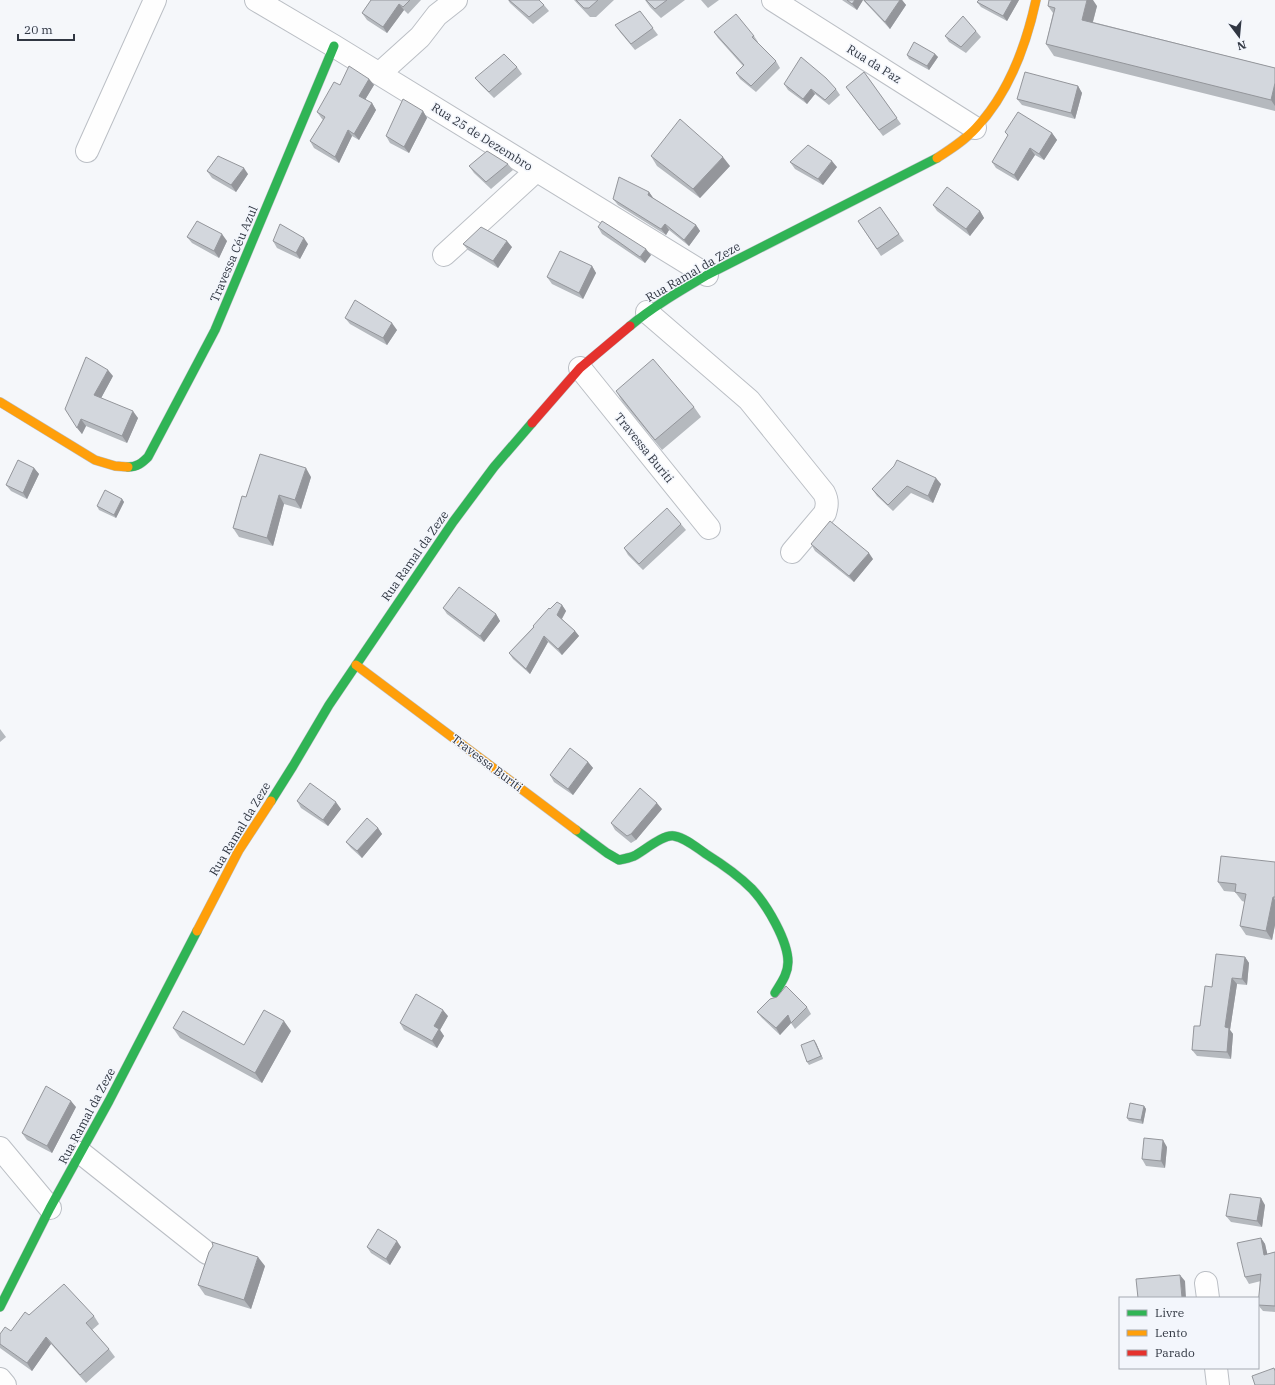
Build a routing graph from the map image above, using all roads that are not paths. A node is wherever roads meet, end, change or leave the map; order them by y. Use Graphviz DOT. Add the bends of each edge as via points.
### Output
graph roads {
  1 [pos="155,0"];
  2 [pos="256,0"];
  3 [pos="456,0"];
  4 [pos="773,0"];
  5 [pos="1036,0"];
  6 [pos="334,46"];
  7 [pos="379,74"];
  8 [pos="975,128"];
  9 [pos="87,151"];
  10 [pos="536,171"];
  11 [pos="444,255"];
  12 [pos="707,275"];
  13 [pos="647,312"];
  14 [pos="580,368"];
  15 [pos="0,402"];
  16 [pos="709,528"];
  17 [pos="792,552"];
  18 [pos="356,665"];
  19 [pos="775,993"];
  20 [pos="0,1148"];
  21 [pos="81,1153"];
  22 [pos="50,1208"];
  23 [pos="207,1253"];
  24 [pos="0,1307"];
  25 [pos="1216,1369"];
  26 [pos="0,1379"];
  27 [pos="5,1385"];
  28 [pos="1218,1385"];
  1 -- 9 [label="street"];
  2 -- 6 [label="street, Rua 25 de Dezembro"];
  3 -- 7 [label="street" via="436,16 420,37"];
  4 -- 8 [label="street, Rua da Paz"];
  5 -- 8 [label="street, Rua Ramal da Zeze" via="1026,41 1012,73 987,114"];
  6 -- 7 [label="street, Rua 25 de Dezembro"];
  6 -- 15 [label="street, Travessa Céu Azul" via="215,330 148,457 141,464 132,466 115,466 95,460"];
  7 -- 10 [label="street, Rua 25 de Dezembro"];
  8 -- 12 [label="street, Rua Ramal da Zeze" via="932,161"];
  10 -- 11 [label="street"];
  10 -- 12 [label="street, Rua 25 de Dezembro"];
  12 -- 13 [label="street, Rua Ramal da Zeze"];
  13 -- 14 [label="street, Rua Ramal da Zeze"];
  13 -- 17 [label="street" via="749,400 824,493 827,499 825,513"];
  14 -- 16 [label="street, Travessa Buriti"];
  14 -- 18 [label="street, Rua Ramal da Zeze" via="494,467 453,522"];
  18 -- 19 [label="street, Travessa Buriti" via="619,860 633,858 667,838 676,836 724,867 752,890 772,919 785,945 787,969"];
  18 -- 21 [label="street, Rua Ramal da Zeze" via="239,850"];
  20 -- 22 [label="street"];
  21 -- 22 [label="street, Rua Ramal da Zeze"];
  21 -- 23 [label="street"];
  22 -- 24 [label="street, Rua Ramal da Zeze"];
  25 -- 28 [label="street"];
  26 -- 27 [label="street"];
}
